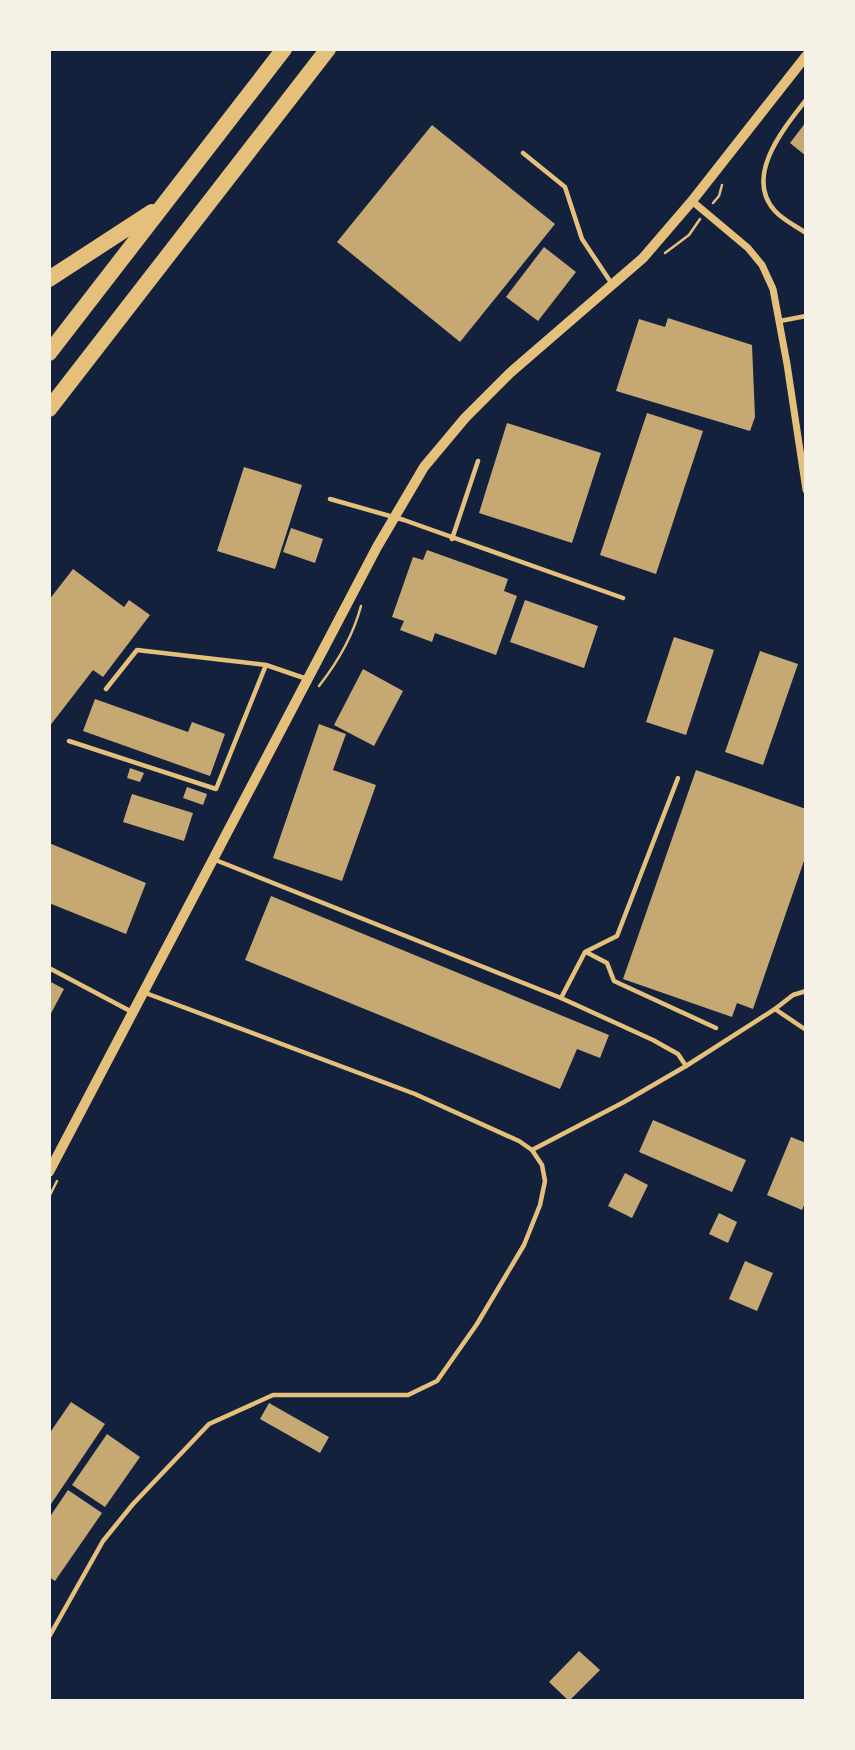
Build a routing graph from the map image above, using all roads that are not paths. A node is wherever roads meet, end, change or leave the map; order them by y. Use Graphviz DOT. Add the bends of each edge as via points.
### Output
graph roads {
  1 [pos="284,49"];
  2 [pos="328,49"];
  3 [pos="806,56"];
  4 [pos="806,100"];
  5 [pos="523,153"];
  6 [pos="692,201"];
  7 [pos="165,203"];
  8 [pos="806,233"];
  9 [pos="49,279"];
  10 [pos="613,285"];
  11 [pos="806,316"];
  12 [pos="779,321"];
  13 [pos="49,353"];
  14 [pos="49,410"];
  15 [pos="478,461"];
  16 [pos="806,484"];
  17 [pos="330,499"];
  18 [pos="394,518"];
  19 [pos="452,539"];
  20 [pos="623,598"];
  21 [pos="266,665"];
  22 [pos="308,680"];
  23 [pos="106,689"];
  24 [pos="69,741"];
  25 [pos="678,778"];
  26 [pos="213,859"];
  27 [pos="585,952"];
  28 [pos="49,968"];
  29 [pos="142,991"];
  30 [pos="806,991"];
  31 [pos="561,998"];
  32 [pos="775,1009"];
  33 [pos="132,1012"];
  34 [pos="716,1028"];
  35 [pos="806,1030"];
  36 [pos="686,1066"];
  37 [pos="532,1150"];
  38 [pos="54,1175"];
  39 [pos="49,1637"];
  1 -- 7 [label="highway"];
  2 -- 14 [label="highway"];
  3 -- 6 [label="street"];
  4 -- 8 [label="lane" via="776,140 764,176 774,211"];
  5 -- 10 [label="lane" via="565,187 582,239"];
  6 -- 10 [label="street"];
  6 -- 12 [label="street" via="762,265 773,289"];
  7 -- 9 [label="highway"];
  7 -- 13 [label="highway"];
  10 -- 18 [label="street" via="465,418 424,467"];
  11 -- 12 [label="lane"];
  12 -- 16 [label="street"];
  15 -- 19 [label="lane"];
  17 -- 18 [label="lane"];
  18 -- 19 [label="lane"];
  18 -- 22 [label="street"];
  19 -- 20 [label="lane"];
  21 -- 22 [label="lane"];
  21 -- 23 [label="lane" via="137,650"];
  21 -- 24 [label="lane" via="216,789"];
  22 -- 26 [label="street"];
  25 -- 27 [label="lane" via="617,936"];
  26 -- 29 [label="street"];
  26 -- 31 [label="lane"];
  27 -- 31 [label="lane"];
  27 -- 34 [label="lane" via="607,963 614,981"];
  28 -- 33 [label="lane"];
  29 -- 33 [label="street"];
  29 -- 37 [label="lane" via="415,1094"];
  30 -- 32 [label="lane"];
  31 -- 36 [label="lane" via="653,1040 678,1054"];
  32 -- 35 [label="lane"];
  32 -- 36 [label="lane"];
  33 -- 38 [label="street"];
  36 -- 37 [label="lane"];
  37 -- 39 [label="lane" via="545,1181 524,1245 437,1381 408,1395 273,1395 209,1424 103,1541"];
}
